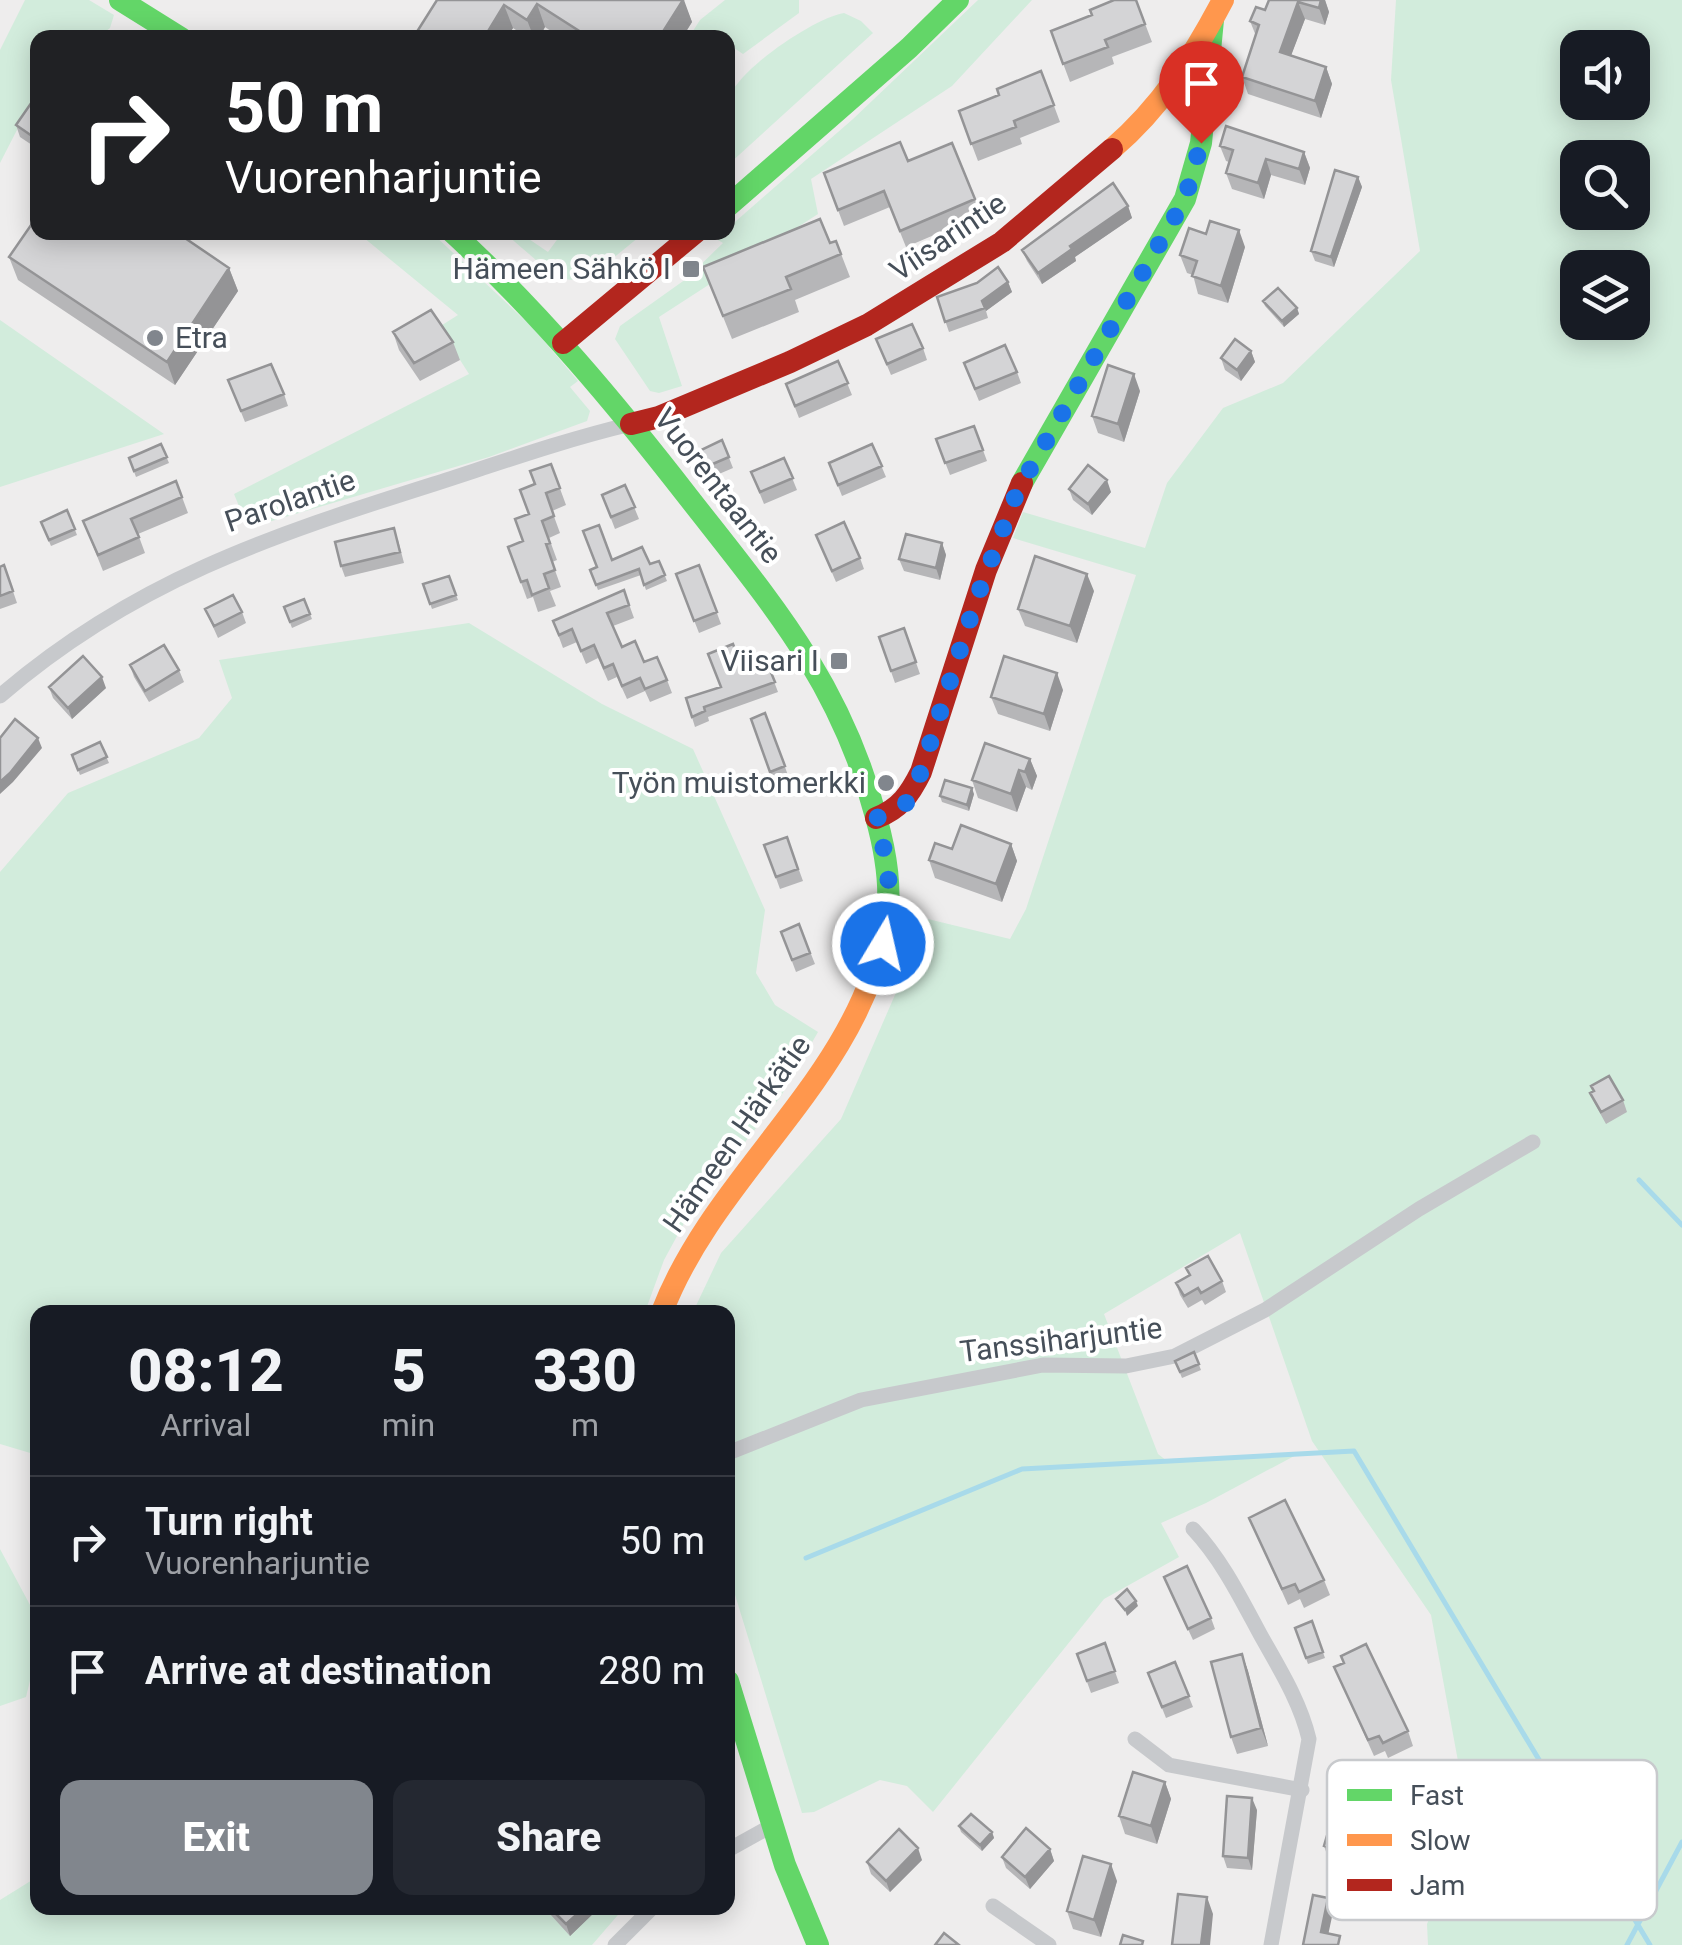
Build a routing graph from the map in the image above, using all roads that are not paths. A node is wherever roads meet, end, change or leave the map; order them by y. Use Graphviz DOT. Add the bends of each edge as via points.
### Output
graph roads {
  1 [pos="120,0"];
  2 [pos="958,0"];
  3 [pos="1218,10"];
  4 [pos="168,30"];
  5 [pos="735,200"];
  6 [pos="461,240"];
  7 [pos="686,240"];
  8 [pos="563,343"];
  9 [pos="630,424"];
  10 [pos="0,696"];
  11 [pos="876,818"];
  12 [pos="1533,1142"];
  13 [pos="664,1305"];
  14 [pos="735,1449"];
  15 [pos="1193,1529"];
  16 [pos="735,1704"];
  17 [pos="1135,1740"];
  18 [pos="1302,1790"];
  19 [pos="773,1826"];
  20 [pos="735,1846"];
  21 [pos="993,1906"];
  22 [pos="645,1915"];
  23 [pos="616,1945"];
  24 [pos="818,1945"];
  25 [pos="1049,1945"];
  26 [pos="1271,1945"];
  1 -- 4 [label="main road"];
  2 -- 5 [label="main road"];
  3 -- 9 [label="main road, Viisarintie" via="1166,96 1002,242 852,332"];
  3 -- 11 [label="main road" via="1201,143 1185,199 1017,492 906,803"];
  6 -- 8 [label="main road, Vuorentaantie"];
  7 -- 8 [label="main road"];
  8 -- 9 [label="main road, Vuorentaantie"];
  9 -- 10 [label="street, Parolantie" via="227,554 109,615"];
  9 -- 11 [label="main road, Vuorentaantie" via="790,625 831,700"];
  11 -- 13 [label="main road, Hämeen Härkätie" via="889,866 890,915 864,992 805,1096 712,1213"];
  12 -- 14 [label="street, Tanssiharjuntie" via="1265,1310 1175,1356 1126,1366 1044,1365 910,1389 861,1400"];
  15 -- 18 [label="street" via="1230,1579 1304,1717 1309,1739"];
  16 -- 19 [label="main road"];
  17 -- 18 [label="street" via="1170,1765"];
  18 -- 26 [label="street"];
  19 -- 20 [label="street"];
  19 -- 24 [label="main road"];
  21 -- 25 [label="street"];
  22 -- 23 [label="street"];
}
